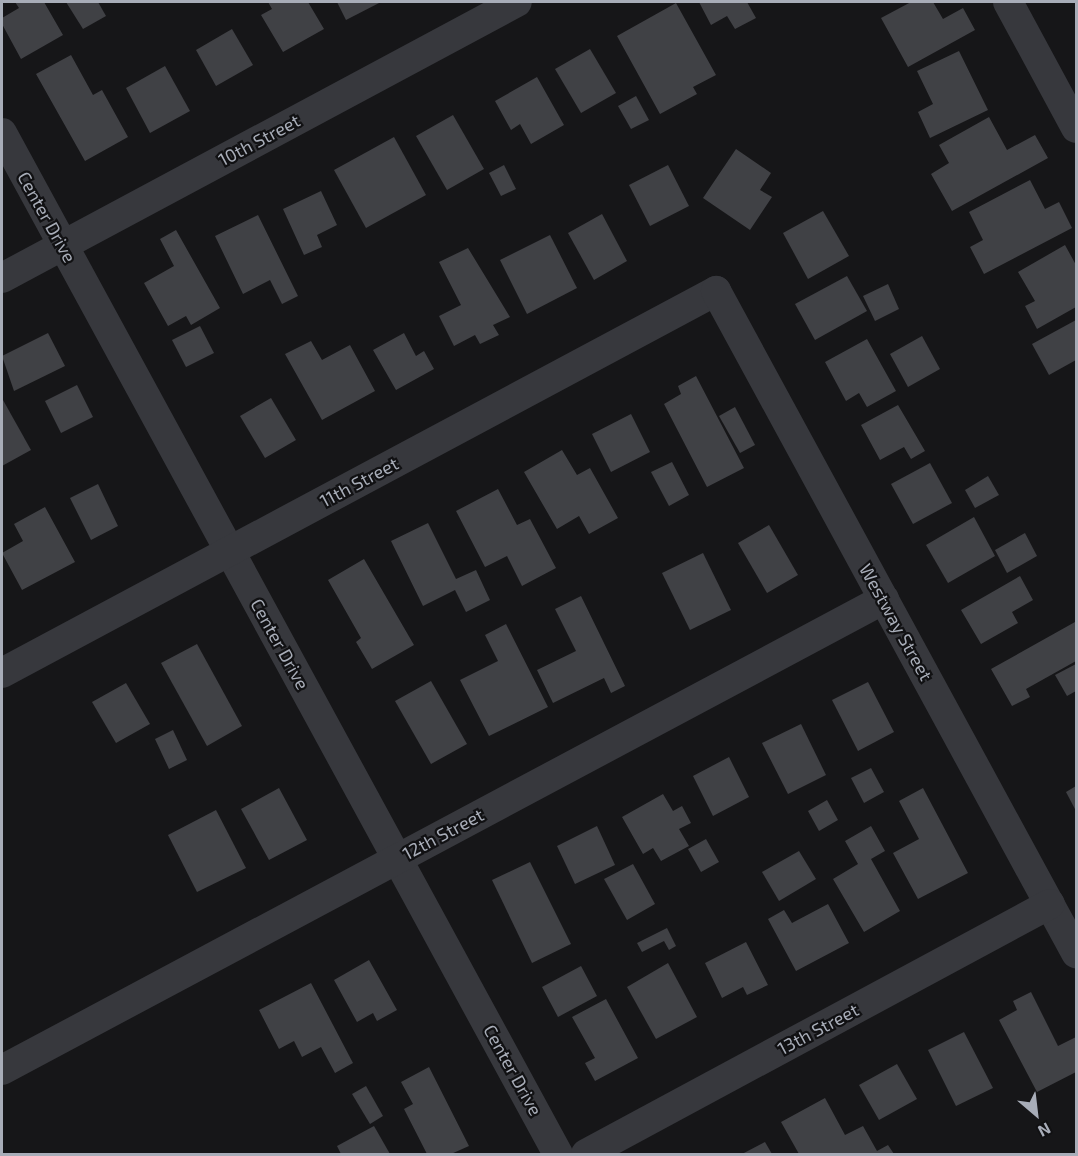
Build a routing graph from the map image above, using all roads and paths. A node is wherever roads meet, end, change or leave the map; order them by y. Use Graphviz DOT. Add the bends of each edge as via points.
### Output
graph roads {
  1 [pos="517,2"];
  2 [pos="1008,2"];
  3 [pos="1077,128"];
  4 [pos="2,133"];
  5 [pos="63,246"];
  6 [pos="2,278"];
  7 [pos="716,291"];
  8 [pos="229,551"];
  9 [pos="884,599"];
  10 [pos="2,673"];
  11 [pos="397,859"];
  12 [pos="1050,904"];
  13 [pos="1077,953"];
  14 [pos="2,1071"];
  15 [pos="558,1155"];
  16 [pos="586,1155"];
  1 -- 5 [label="street, 10th Street"];
  2 -- 3 [label="street"];
  4 -- 5 [label="street, Center Drive"];
  5 -- 6 [label="street, 10th Street"];
  5 -- 8 [label="street, Center Drive"];
  7 -- 8 [label="street, 11th Street"];
  7 -- 9 [label="street, Westway Street"];
  8 -- 10 [label="street, 11th Street"];
  8 -- 11 [label="street, Center Drive"];
  9 -- 11 [label="street, 12th Street"];
  9 -- 12 [label="street, Westway Street"];
  11 -- 14 [label="street, 12th Street"];
  11 -- 15 [label="street, Center Drive"];
  12 -- 13 [label="street, Westway Street"];
  12 -- 16 [label="street, 13th Street"];
}
